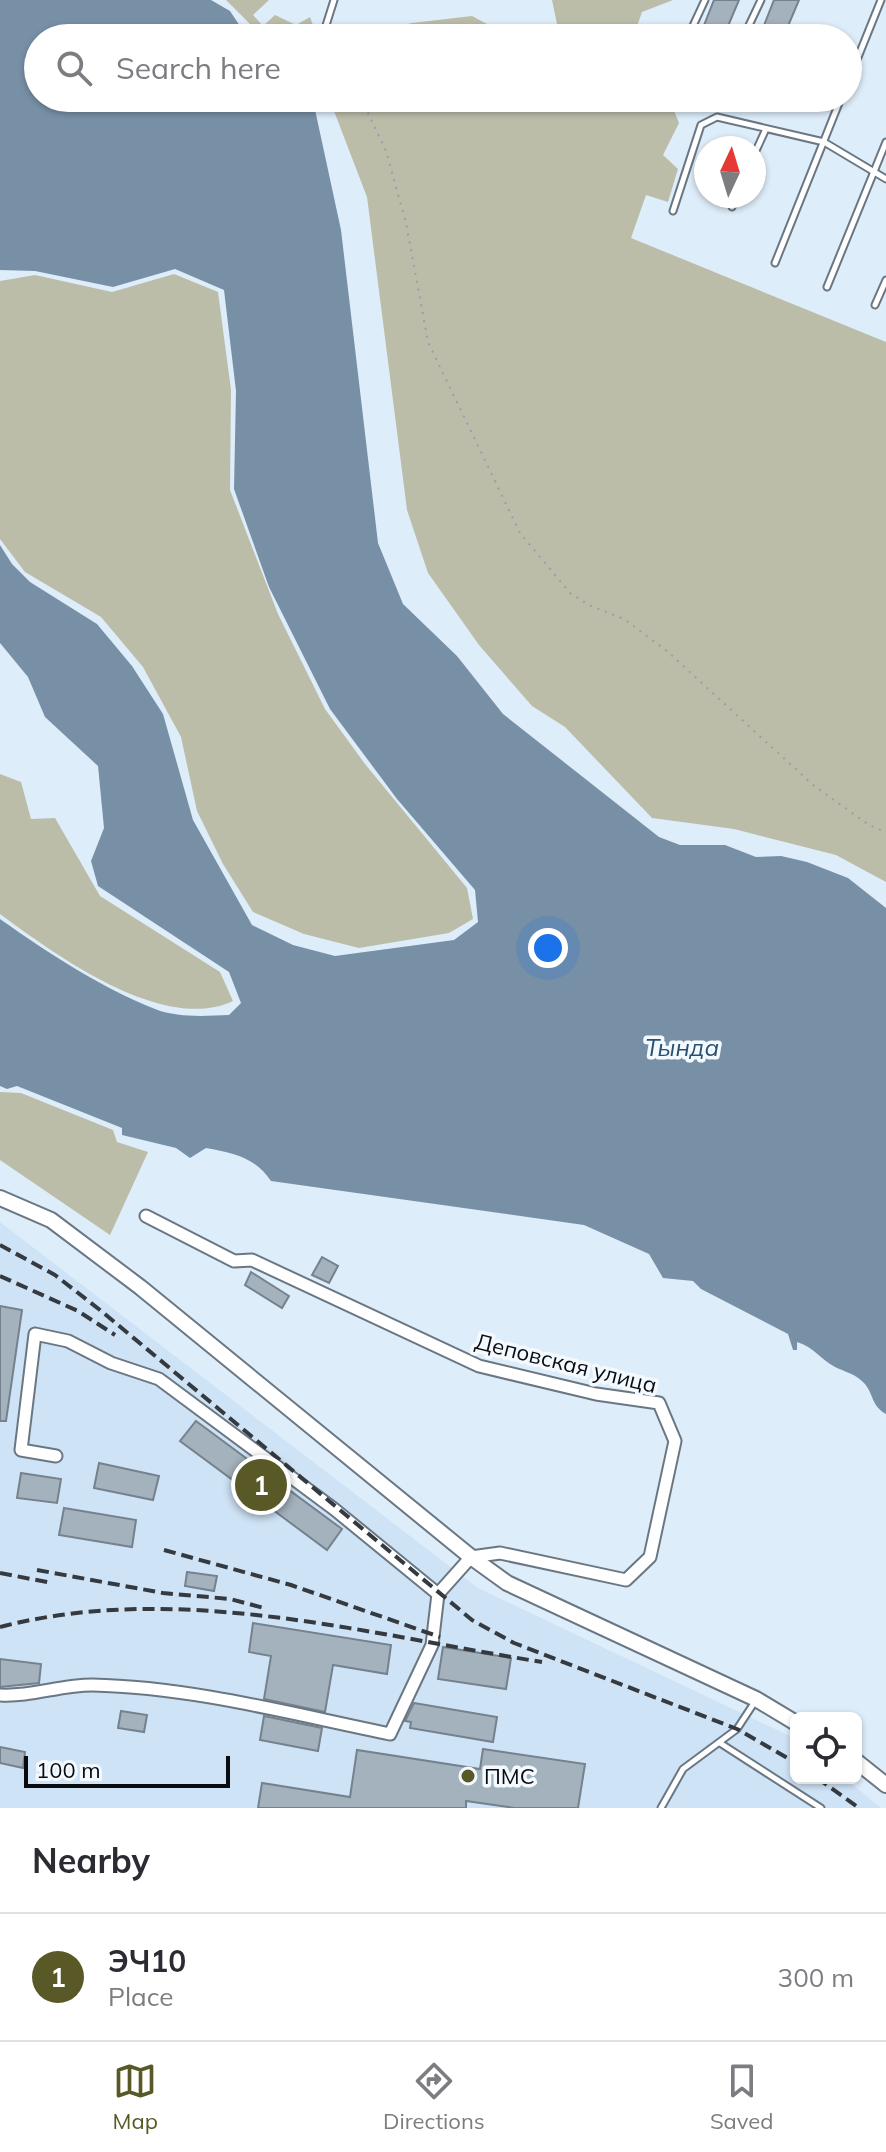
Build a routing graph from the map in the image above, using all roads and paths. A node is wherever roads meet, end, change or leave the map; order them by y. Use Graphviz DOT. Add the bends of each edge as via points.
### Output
graph roads {
  1 [pos="334,0"];
  2 [pos="705,0"];
  3 [pos="761,0"];
  4 [pos="881,0"];
  5 [pos="326,24"];
  6 [pos="694,24"];
  7 [pos="750,24"];
  8 [pos="862,47"];
  9 [pos="368,112"];
  10 [pos="836,112"];
  11 [pos="765,131"];
  12 [pos="763,136"];
  13 [pos="824,142"];
  14 [pos="886,142"];
  15 [pos="873,174"];
  16 [pos="886,179"];
  17 [pos="673,211"];
  18 [pos="775,263"];
  19 [pos="886,280"];
  20 [pos="827,287"];
  21 [pos="875,305"];
  22 [pos="886,832"];
  23 [pos="0,1198"];
  24 [pos="146,1216"];
  25 [pos="56,1456"];
  26 [pos="471,1557"];
  27 [pos="438,1594"];
  28 [pos="0,1695"];
  29 [pos="756,1699"];
  30 [pos="790,1719"];
  31 [pos="720,1743"];
  32 [pos="862,1766"];
  33 [pos="886,1785"];
  34 [pos="661,1808"];
  35 [pos="821,1808"];
  1 -- 5 [label="lane"];
  2 -- 6 [label="lane"];
  3 -- 7 [label="lane"];
  4 -- 8 [label="lane"];
  9 -- 22 [label="path" via="386,151 406,223 428,342 520,533 570,593 624,619 667,651 813,785"];
  10 -- 13 [label="lane"];
  11 -- 12 [label="lane"];
  11 -- 13 [label="lane"];
  11 -- 17 [label="lane" via="717,117 701,125"];
  13 -- 15 [label="lane"];
  13 -- 18 [label="lane"];
  14 -- 15 [label="lane"];
  15 -- 16 [label="lane"];
  15 -- 20 [label="lane"];
  19 -- 21 [label="lane"];
  23 -- 26 [label="street" via="51,1220 140,1287"];
  24 -- 26 [label="street, Деповская улица" via="234,1261 252,1260 479,1366 659,1403 675,1441 650,1557 626,1580 500,1553"];
  25 -- 27 [label="street" via="21,1450 35,1334 68,1341 159,1379"];
  26 -- 27 [label="street"];
  26 -- 29 [label="street" via="507,1583 566,1613"];
  27 -- 28 [label="street" via="432,1645 390,1734 179,1692 89,1685 21,1697"];
  29 -- 30 [label="street"];
  29 -- 31 [label="lane" via="737,1729"];
  31 -- 34 [label="lane" via="683,1769"];
  31 -- 35 [label="lane"];
  32 -- 33 [label="street"];
}
